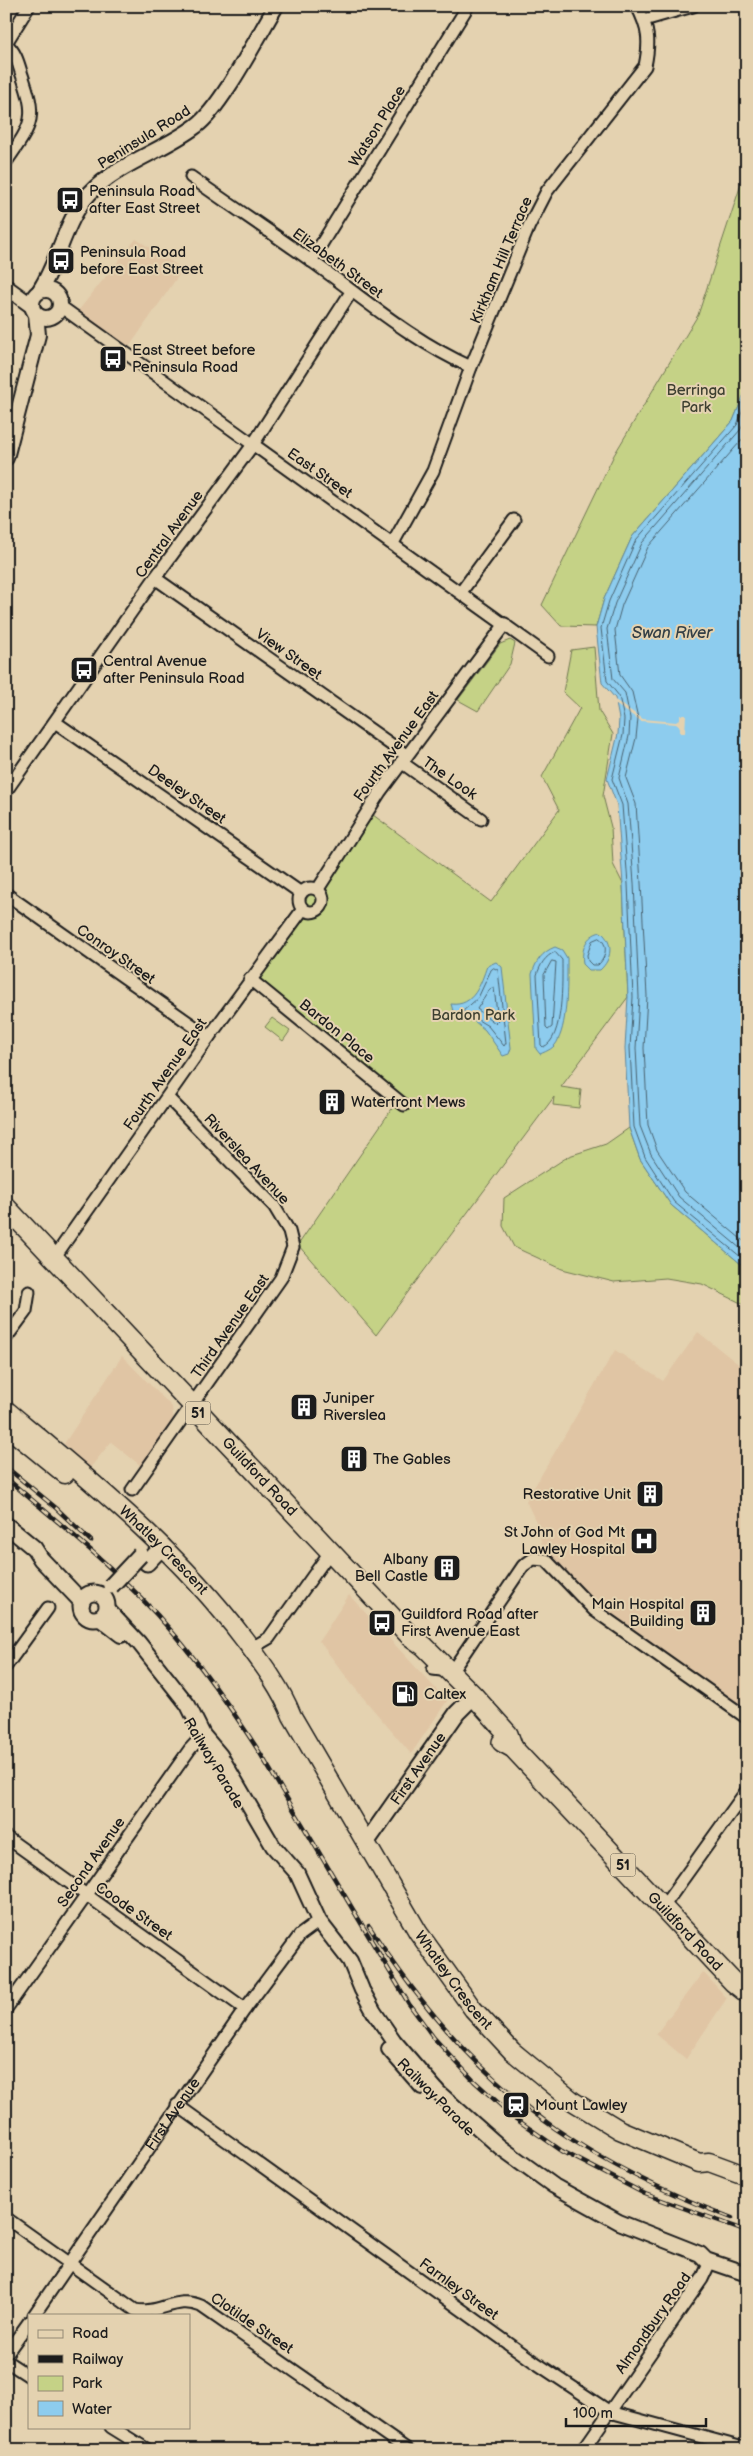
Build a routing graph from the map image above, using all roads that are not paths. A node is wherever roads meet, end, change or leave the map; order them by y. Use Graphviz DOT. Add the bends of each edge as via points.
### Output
graph roads {
  1 [pos="29,6"];
  2 [pos="276,6"];
  3 [pos="468,6"];
  4 [pos="637,6"];
  5 [pos="693,6"];
  6 [pos="644,20"];
  7 [pos="6,44"];
  8 [pos="6,162"];
  9 [pos="191,177"];
  10 [pos="311,261"];
  11 [pos="9,289"];
  12 [pos="351,292"];
  13 [pos="45,304"];
  14 [pos="471,367"];
  15 [pos="252,446"];
  16 [pos="6,458"];
  17 [pos="514,520"];
  18 [pos="393,543"];
  19 [pos="155,578"];
  20 [pos="461,592"];
  21 [pos="505,624"];
  22 [pos="548,656"];
  23 [pos="55,722"];
  24 [pos="404,759"];
  25 [pos="6,791"];
  26 [pos="481,819"];
  27 [pos="318,889"];
  28 [pos="301,893"];
  29 [pos="6,894"];
  30 [pos="303,909"];
  31 [pos="250,979"];
  32 [pos="209,1037"];
  33 [pos="168,1098"];
  34 [pos="404,1105"];
  35 [pos="6,1207"];
  36 [pos="293,1247"];
  37 [pos="54,1258"];
  38 [pos="29,1292"];
  39 [pos="6,1338"];
  40 [pos="192,1406"];
  41 [pos="6,1410"];
  42 [pos="6,1426"];
  43 [pos="132,1490"];
  44 [pos="6,1525"];
  45 [pos="151,1551"];
  46 [pos="330,1552"];
  47 [pos="102,1600"];
  48 [pos="48,1608"];
  49 [pos="250,1653"];
  50 [pos="6,1666"];
  51 [pos="441,1670"];
  52 [pos="470,1700"];
  53 [pos="747,1718"];
  54 [pos="200,1738"];
  55 [pos="747,1790"];
  56 [pos="6,1837"];
  57 [pos="366,1843"];
  58 [pos="86,1896"];
  59 [pos="663,1907"];
  60 [pos="316,1924"];
  61 [pos="742,1984"];
  62 [pos="747,2002"];
  63 [pos="6,2009"];
  64 [pos="245,2009"];
  65 [pos="177,2105"];
  66 [pos="699,2163"];
  67 [pos="747,2176"];
  68 [pos="747,2185"];
  69 [pos="6,2218"];
  70 [pos="708,2261"];
  71 [pos="69,2264"];
  72 [pos="747,2274"];
  73 [pos="35,2314"];
  74 [pos="28,2323"];
  75 [pos="6,2354"];
  76 [pos="6,2360"];
  77 [pos="28,2375"];
  78 [pos="610,2412"];
  79 [pos="113,2428"];
  80 [pos="747,2449"];
  81 [pos="148,2450"];
  82 [pos="408,2450"];
  83 [pos="583,2450"];
  1 -- 7 [label="street"];
  2 -- 13 [label="street, Peninsula Road" via="228,85 198,125 119,171 90,192 73,217 52,272"];
  3 -- 10 [label="street, Watson Place"];
  4 -- 6 [label="street, Kirkham Hill Terrace"];
  5 -- 6 [label="street"];
  6 -- 14 [label="street, Kirkham Hill Terrace" via="650,44 645,66 547,191 529,226"];
  7 -- 8 [label="street" via="18,63 32,113 31,124"];
  9 -- 10 [label="street, Elizabeth Street"];
  10 -- 12 [label="street, Elizabeth Street"];
  11 -- 13 [label="street, East Street"];
  12 -- 14 [label="street, Elizabeth Street" via="446,356"];
  12 -- 15 [label="street, Central Avenue"];
  13 -- 15 [label="street, East Street" via="74,316"];
  13 -- 16 [label="street, Peninsula Road"];
  14 -- 18 [label="street, Kirkham Hill Terrace" via="433,472"];
  15 -- 18 [label="street, East Street"];
  15 -- 19 [label="street, Central Avenue"];
  17 -- 20 [label="street"];
  18 -- 20 [label="street, East Street"];
  19 -- 23 [label="street, Central Avenue"];
  19 -- 24 [label="street, View Street"];
  20 -- 21 [label="street, East Street"];
  21 -- 22 [label="street, East Street"];
  21 -- 24 [label="street, Fourth Avenue East"];
  23 -- 25 [label="street, Central Avenue"];
  23 -- 28 [label="street, Deeley Street"];
  24 -- 26 [label="street, The Look"];
  24 -- 27 [label="street, Fourth Avenue East"];
  27 -- 28 [label="street" via="306,888"];
  27 -- 30 [label="street" via="323,894 322,905 314,912"];
  28 -- 30 [label="street" via="299,900"];
  29 -- 32 [label="street, Conroy Street"];
  30 -- 31 [label="street, Fourth Avenue East"];
  31 -- 32 [label="street, Fourth Avenue East"];
  31 -- 34 [label="street, Bardon Place"];
  32 -- 33 [label="street, Fourth Avenue East"];
  33 -- 36 [label="street, Riverslea Avenue" via="274,1206 289,1231"];
  33 -- 37 [label="street, Fourth Avenue East"];
  35 -- 37 [label="highway, Guildford Road / 51"];
  36 -- 40 [label="street, Third Avenue East" via="281,1278"];
  37 -- 40 [label="highway, Guildford Road / 51"];
  38 -- 39 [label="street" via="26,1311"];
  40 -- 43 [label="street, Third Avenue East"];
  40 -- 46 [label="highway, Guildford Road / 51"];
  41 -- 45 [label="main road, Whatley Crescent"];
  42 -- 45 [label="main road, Whatley Crescent"];
  44 -- 47 [label="main road, Railway Parade" via="34,1548 43,1549 67,1576"];
  45 -- 47 [label="main road, bridge"];
  45 -- 49 [label="main road, Whatley Crescent" via="193,1590"];
  46 -- 49 [label="street" via="269,1638 256,1645"];
  46 -- 51 [label="highway, Guildford Road / 51" via="410,1636 418,1652"];
  47 -- 54 [label="street, Railway Parade" via="188,1706"];
  48 -- 50 [label="street"];
  49 -- 57 [label="main road, Whatley Crescent" via="285,1698 292,1716"];
  51 -- 52 [label="highway, Guildford Road / 51"];
  51 -- 53 [label="street" via="454,1668 524,1566 533,1559 546,1560 594,1610"];
  52 -- 57 [label="main road, First Avenue" via="456,1713"];
  52 -- 59 [label="highway, Guildford Road / 51" via="501,1742 513,1748"];
  54 -- 58 [label="street, Second Avenue"];
  54 -- 60 [label="street, Railway Parade" via="220,1755 273,1846 297,1873"];
  55 -- 59 [label="street"];
  56 -- 58 [label="street, Coode Street"];
  57 -- 66 [label="main road, Whatley Crescent" via="446,1973 473,2009 512,2051 574,2102 620,2130"];
  58 -- 63 [label="street, Second Avenue"];
  58 -- 64 [label="street, Coode Street"];
  59 -- 61 [label="highway, Guildford Road / 51"];
  60 -- 64 [label="street, First Avenue" via="300,1935"];
  60 -- 70 [label="street, Railway Parade" via="350,1961 366,1997 394,2041 439,2093 473,2124 554,2186 619,2222 700,2254"];
  61 -- 62 [label="highway, Guildford Road / 51"];
  64 -- 65 [label="street, First Avenue"];
  65 -- 71 [label="street, First Avenue"];
  65 -- 78 [label="street, Farnley Street" via="533,2361"];
  66 -- 67 [label="main road, Whatley Crescent" via="709,2162"];
  66 -- 68 [label="main road, Whatley Crescent" via="706,2170"];
  69 -- 71 [label="street, Clotilde Street"];
  70 -- 72 [label="street, Railway Parade"];
  70 -- 78 [label="street, Almondbury Road" via="702,2279"];
  71 -- 73 [label="street, First Avenue"];
  71 -- 82 [label="street, Clotilde Street" via="135,2310 145,2312 184,2301 201,2306"];
  74 -- 75 [label="street"];
  76 -- 77 [label="street"];
  78 -- 80 [label="street, Farnley Street"];
  78 -- 83 [label="street, Almondbury Road"];
  79 -- 81 [label="street"];
}
